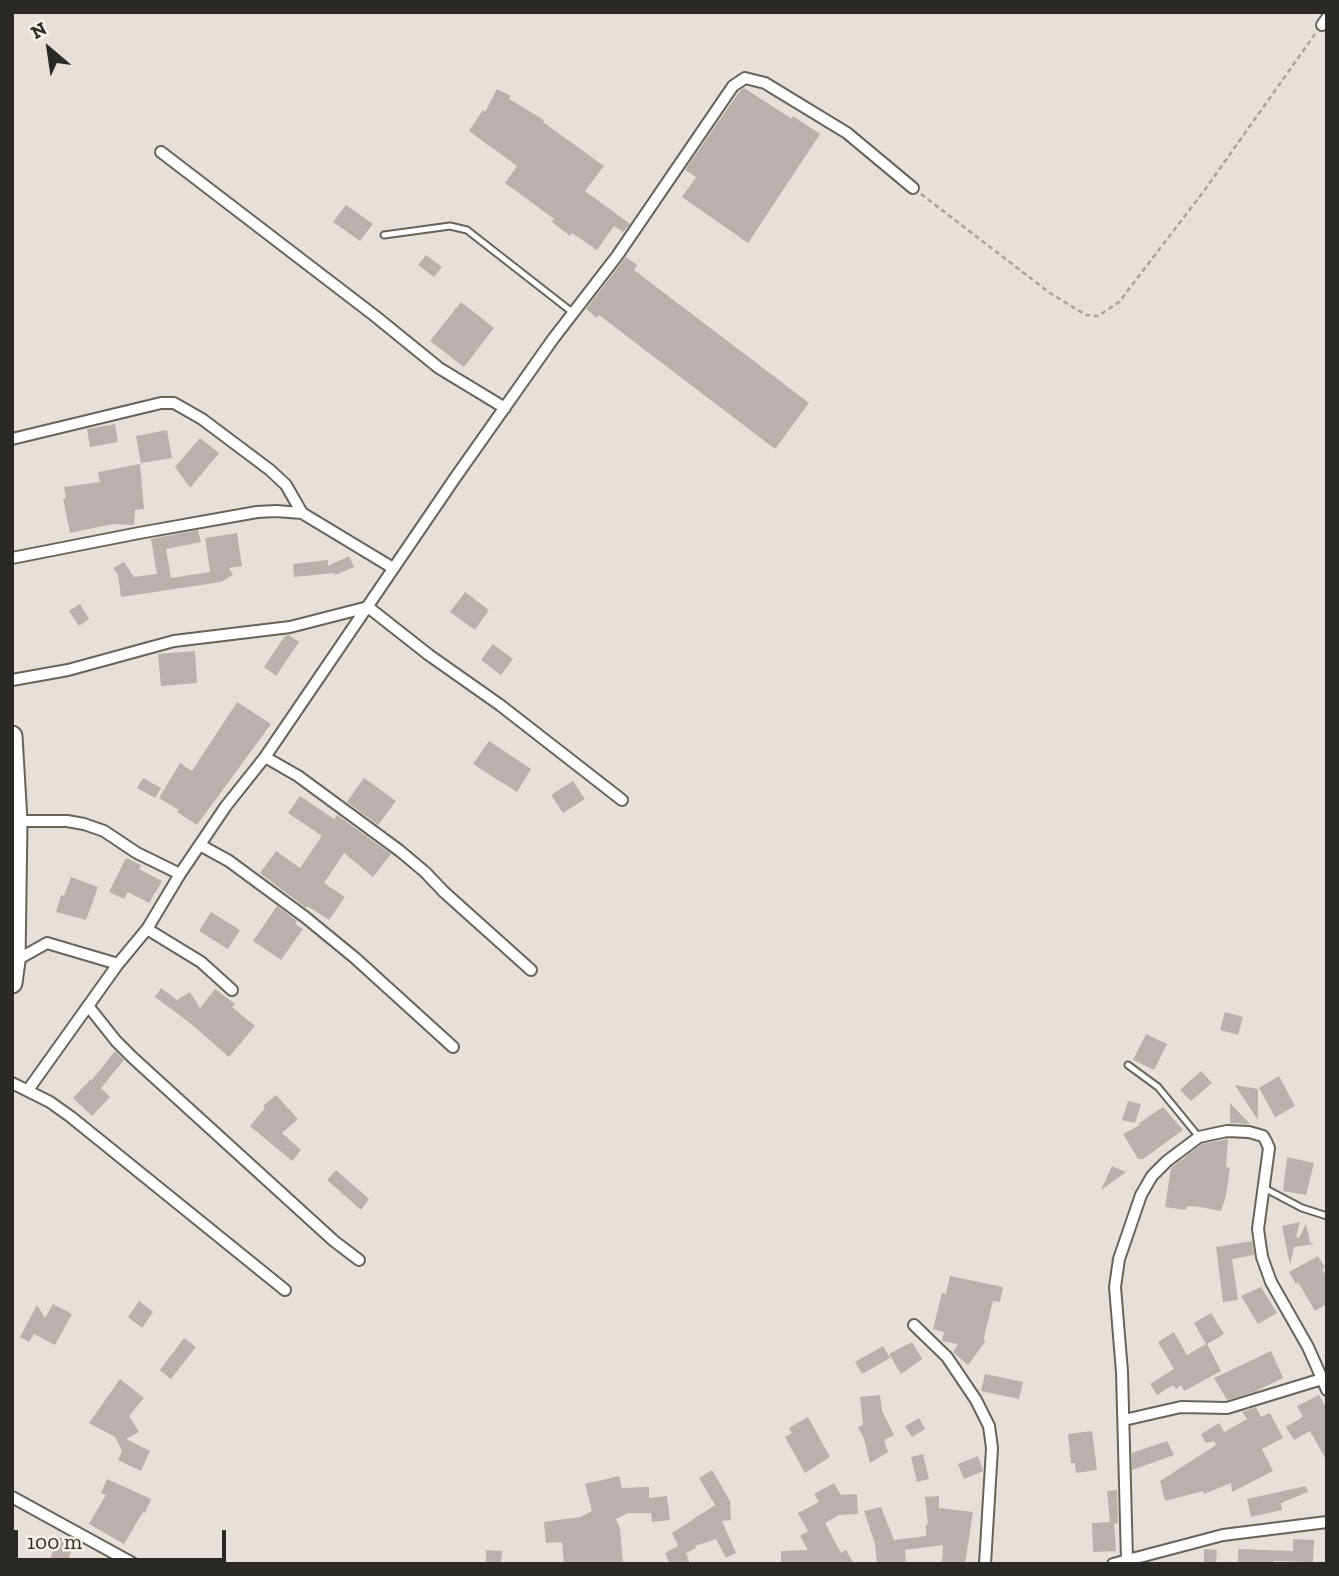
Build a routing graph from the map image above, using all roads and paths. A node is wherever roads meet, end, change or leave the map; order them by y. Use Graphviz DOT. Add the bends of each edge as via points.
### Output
graph roads {
  1 [pos="1324,21"];
  2 [pos="161,152"];
  3 [pos="913,188"];
  4 [pos="384,235"];
  5 [pos="572,312"];
  6 [pos="505,408"];
  7 [pos="12,439"];
  8 [pos="302,513"];
  9 [pos="12,558"];
  10 [pos="393,568"];
  11 [pos="368,607"];
  12 [pos="12,680"];
  13 [pos="12,736"];
  14 [pos="265,757"];
  15 [pos="622,800"];
  16 [pos="17,821"];
  17 [pos="200,845"];
  18 [pos="14,866"];
  19 [pos="180,874"];
  20 [pos="147,929"];
  21 [pos="15,961"];
  22 [pos="118,964"];
  23 [pos="531,970"];
  24 [pos="12,983"];
  25 [pos="232,990"];
  26 [pos="89,1007"];
  27 [pos="453,1047"];
  28 [pos="1128,1065"];
  29 [pos="12,1083"];
  30 [pos="28,1090"];
  31 [pos="1199,1137"];
  32 [pos="1264,1188"];
  33 [pos="1327,1216"];
  34 [pos="359,1260"];
  35 [pos="285,1290"];
  36 [pos="914,1325"];
  37 [pos="1325,1385"];
  38 [pos="1124,1420"];
  39 [pos="12,1497"];
  40 [pos="1327,1522"];
  41 [pos="1127,1560"];
  42 [pos="134,1564"];
  43 [pos="985,1564"];
  44 [pos="1113,1564"];
  1 -- 3 [label="path" via="1119,302 1098,316 1086,315 1050,293"];
  2 -- 6 [label="street" via="439,368"];
  3 -- 5 [label="street" via="847,134 765,83 746,78 733,86 617,256"];
  4 -- 5 [label="lane" via="450,226 467,230"];
  5 -- 6 [label="street"];
  6 -- 10 [label="street"];
  7 -- 8 [label="street" via="174,403 270,470 286,485"];
  8 -- 9 [label="street" via="257,512"];
  8 -- 10 [label="street"];
  10 -- 11 [label="street"];
  11 -- 12 [label="street" via="290,627 174,641"];
  11 -- 14 [label="street"];
  11 -- 15 [label="street"];
  13 -- 16 [label="highway"];
  14 -- 17 [label="street"];
  14 -- 23 [label="street" via="400,851"];
  16 -- 18 [label="highway"];
  16 -- 19 [label="street" via="84,824"];
  17 -- 19 [label="street"];
  17 -- 27 [label="street" via="305,917"];
  18 -- 21 [label="highway"];
  19 -- 20 [label="street"];
  20 -- 22 [label="street"];
  20 -- 25 [label="street" via="201,962"];
  21 -- 22 [label="street" via="47,943"];
  21 -- 24 [label="highway"];
  22 -- 26 [label="street"];
  26 -- 30 [label="street"];
  26 -- 34 [label="street" via="134,1058"];
  28 -- 31 [label="lane" via="1158,1087"];
  29 -- 30 [label="street"];
  30 -- 35 [label="street" via="71,1117"];
  31 -- 32 [label="street" via="1227,1130 1263,1136 1269,1148"];
  31 -- 38 [label="street" via="1152,1176 1119,1259 1115,1287"];
  32 -- 33 [label="lane"];
  32 -- 37 [label="street" via="1258,1229 1262,1257"];
  36 -- 43 [label="street" via="947,1357 989,1426 992,1448"];
  37 -- 38 [label="street" via="1227,1408 1181,1408"];
  38 -- 41 [label="street"];
  39 -- 42 [label="street"];
  40 -- 41 [label="street" via="1223,1535"];
  41 -- 44 [label="street"];
}
